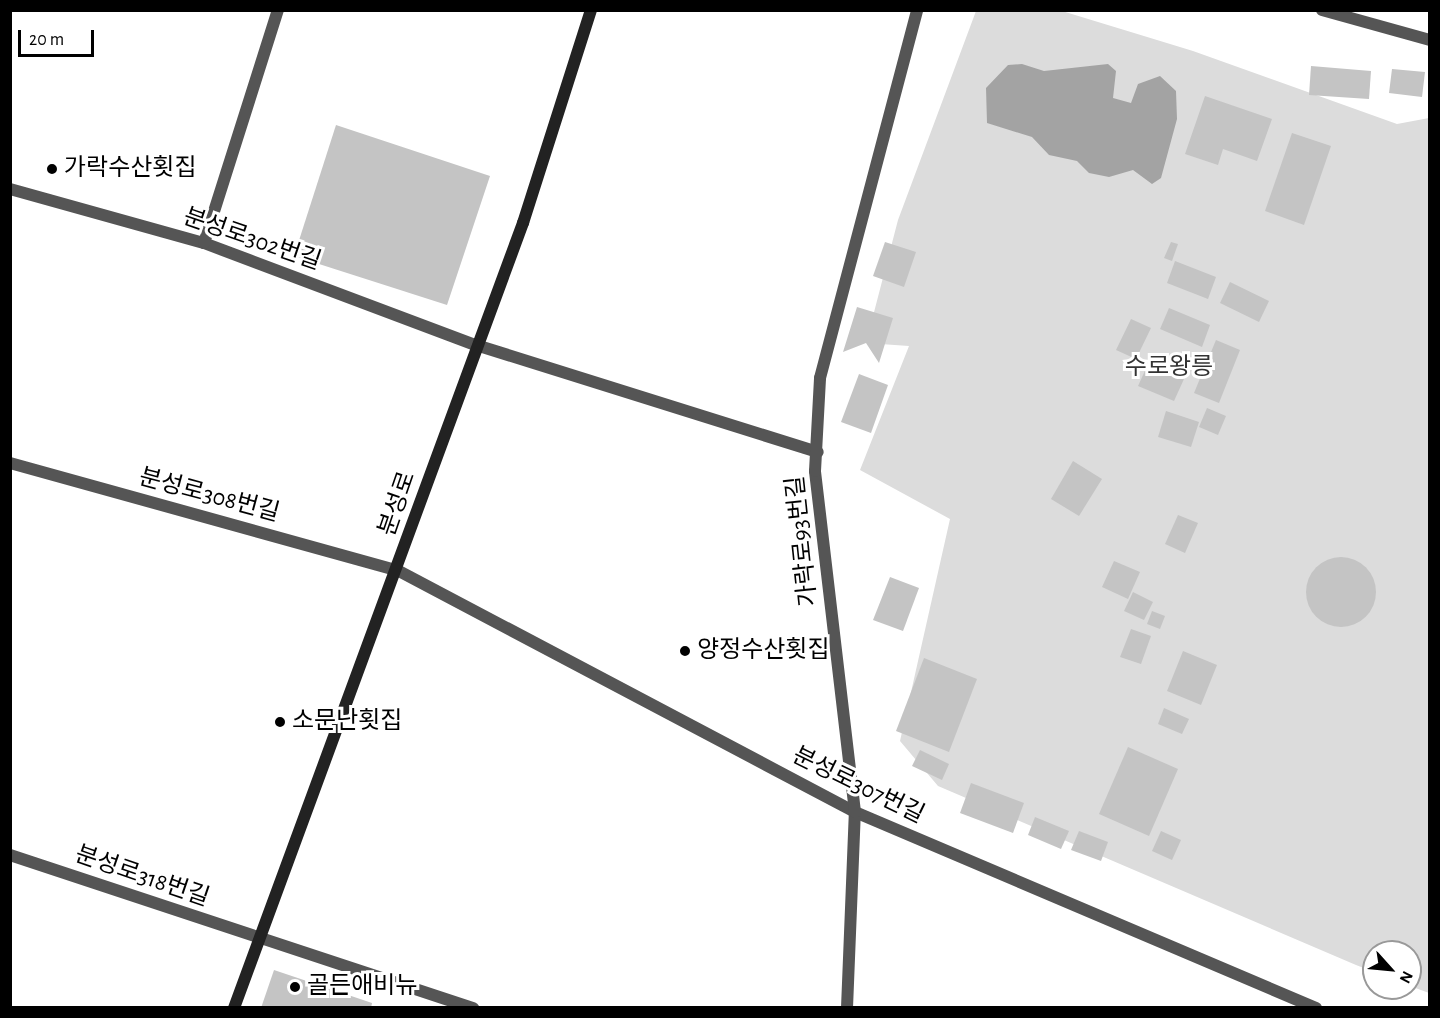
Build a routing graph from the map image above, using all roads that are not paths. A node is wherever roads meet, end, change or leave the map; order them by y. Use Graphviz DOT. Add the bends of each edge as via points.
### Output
graph roads {
  1 [pos="278,10"];
  2 [pos="591,10"];
  3 [pos="917,10"];
  4 [pos="1322,10"];
  5 [pos="1430,40"];
  6 [pos="10,189"];
  7 [pos="204,243"];
  8 [pos="476,345"];
  9 [pos="818,452"];
  10 [pos="10,463"];
  11 [pos="397,570"];
  12 [pos="855,812"];
  13 [pos="10,855"];
  14 [pos="260,938"];
  15 [pos="234,1008"];
  16 [pos="473,1008"];
  17 [pos="847,1008"];
  18 [pos="1316,1008"];
  1 -- 7 [label="street"];
  2 -- 8 [label="main road, 분성로" via="523,223"];
  3 -- 9 [label="street, 가락로93번길" via="820,378"];
  4 -- 5 [label="street"];
  6 -- 7 [label="street, 분성로302번길"];
  7 -- 8 [label="street, 분성로302번길"];
  8 -- 9 [label="street, 분성로302번길"];
  8 -- 11 [label="main road, 분성로"];
  9 -- 12 [label="street, 가락로93번길" via="815,471"];
  10 -- 11 [label="street, 분성로308번길"];
  11 -- 12 [label="street, 분성로307번길"];
  11 -- 14 [label="main road, 분성로"];
  12 -- 17 [label="street, 가락로93번길"];
  12 -- 18 [label="street, 분성로307번길"];
  13 -- 14 [label="street, 분성로318번길"];
  14 -- 15 [label="main road, 분성로"];
  14 -- 16 [label="street, 분성로318번길"];
}
